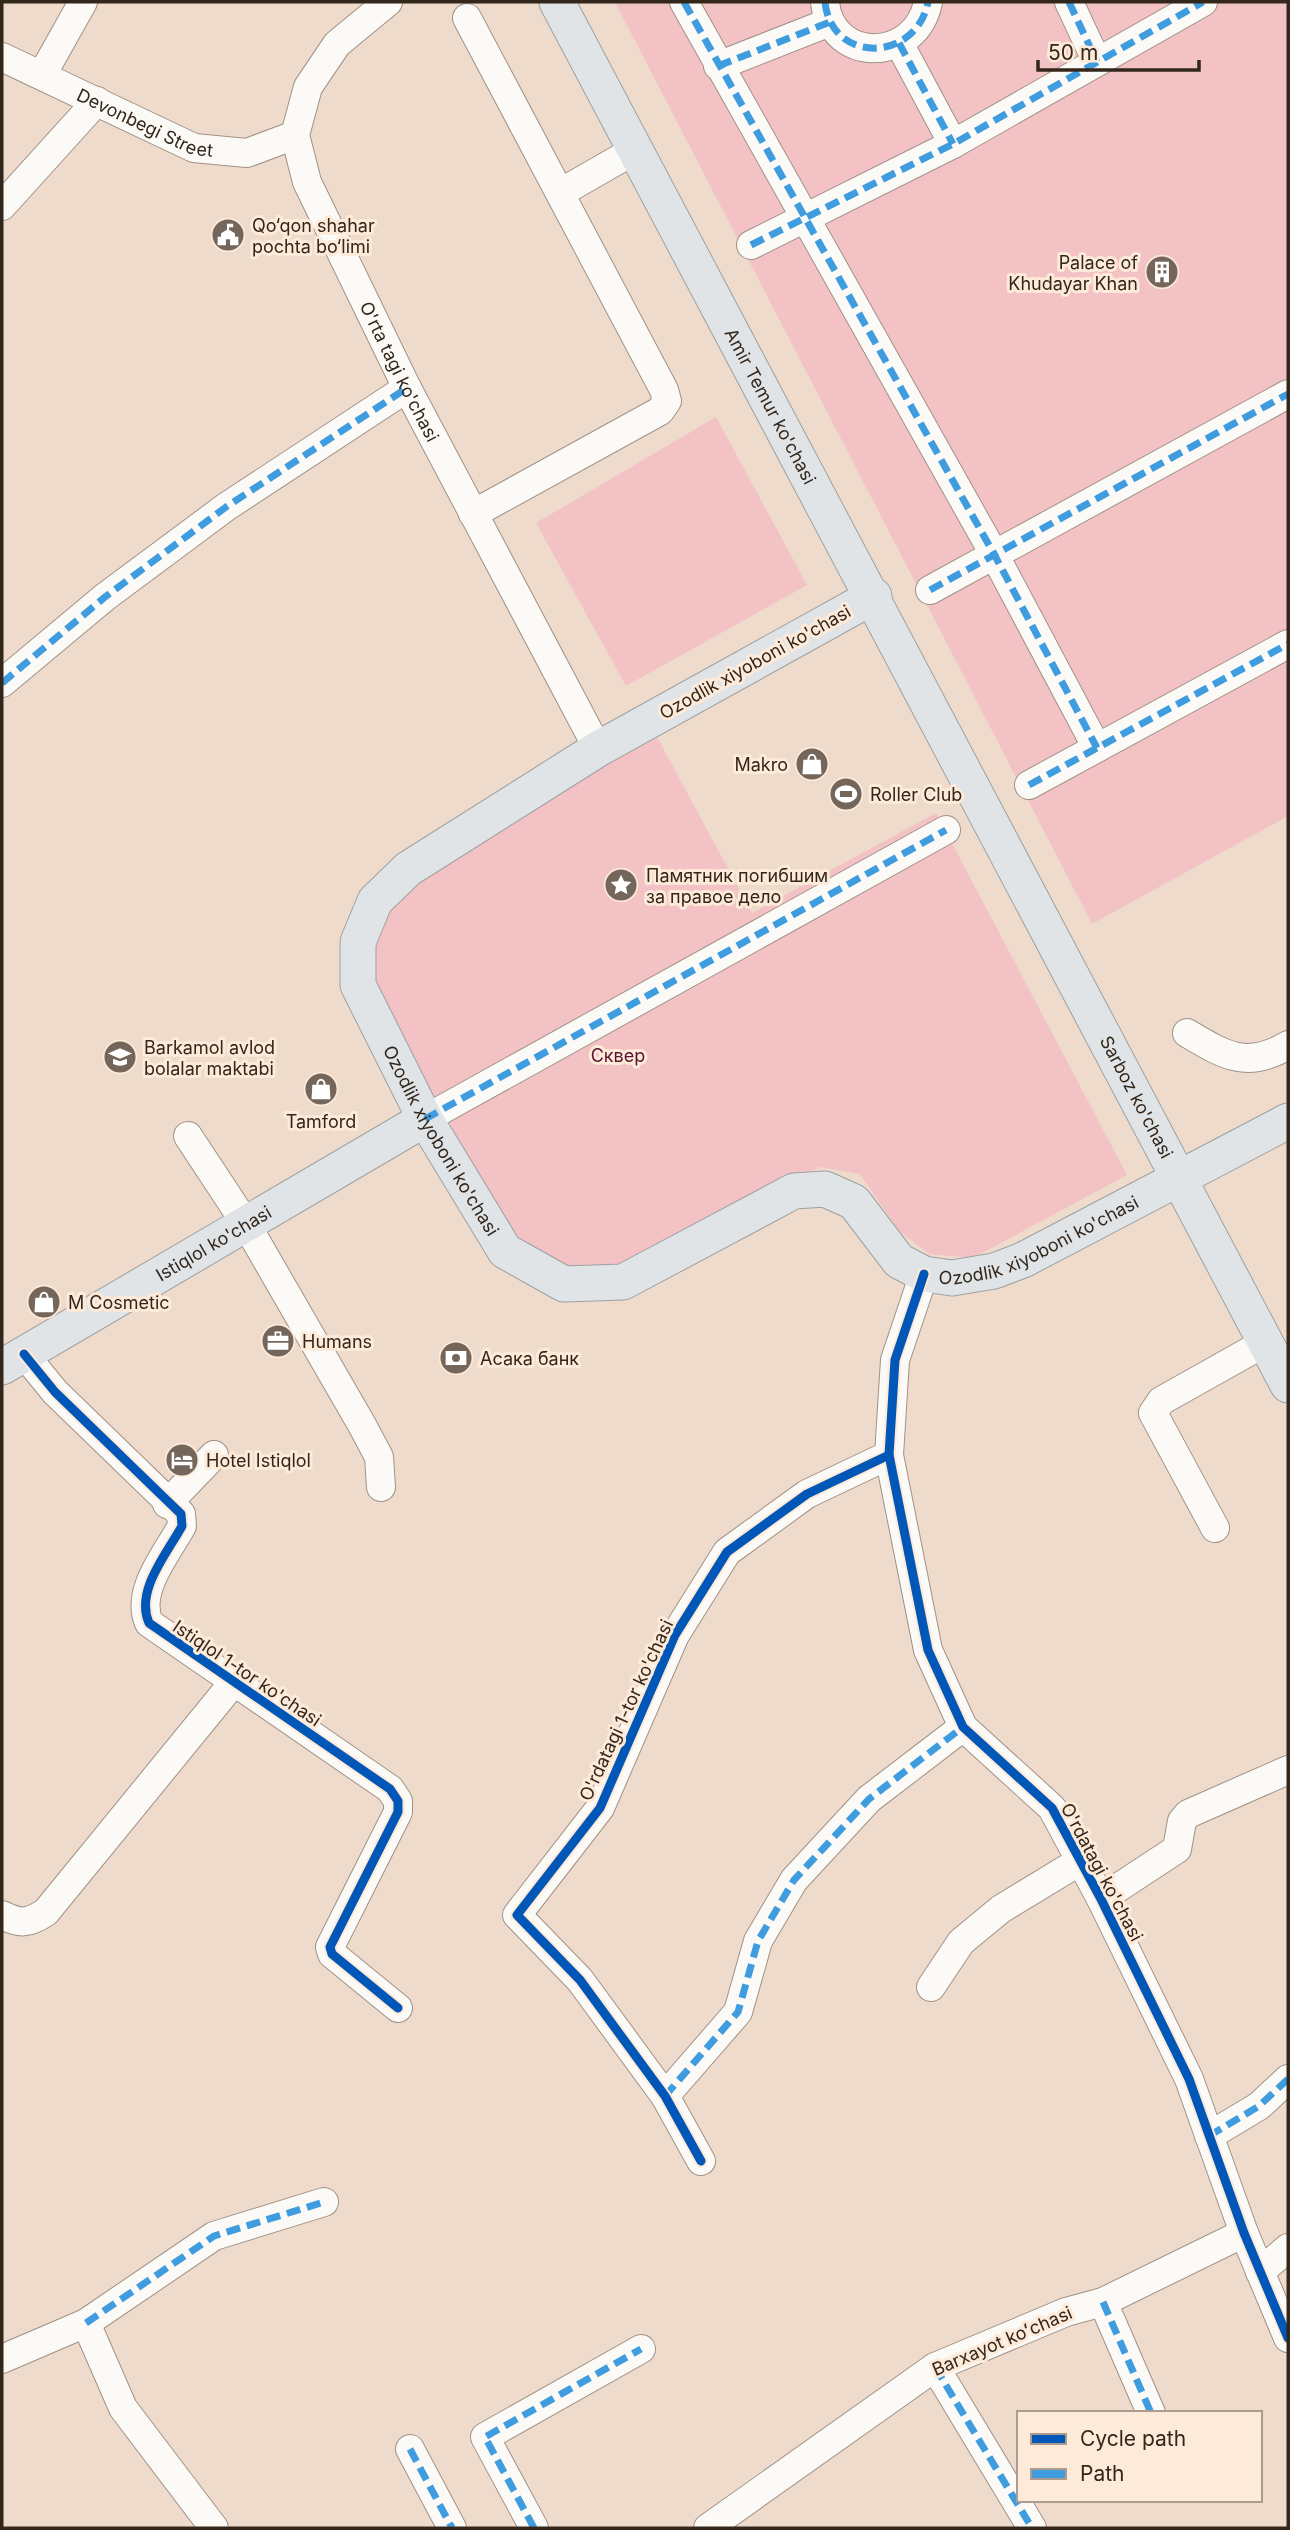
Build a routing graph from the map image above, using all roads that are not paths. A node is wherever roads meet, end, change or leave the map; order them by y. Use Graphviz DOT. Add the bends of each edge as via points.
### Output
graph roads {
  1 [pos="83,2"];
  2 [pos="388,2"];
  3 [pos="557,2"];
  4 [pos="684,2"];
  5 [pos="928,2"];
  6 [pos="1069,2"];
  7 [pos="1203,2"];
  8 [pos="828,12"];
  9 [pos="467,18"];
  10 [pos="899,43"];
  11 [pos="2,57"];
  12 [pos="1097,62"];
  13 [pos="718,66"];
  14 [pos="42,75"];
  15 [pos="97,101"];
  16 [pos="295,135"];
  17 [pos="953,144"];
  18 [pos="635,150"];
  19 [pos="559,193"];
  20 [pos="2,206"];
  21 [pos="803,217"];
  22 [pos="751,245"];
  23 [pos="407,388"];
  24 [pos="1288,394"];
  25 [pos="473,514"];
  26 [pos="994,554"];
  27 [pos="930,590"];
  28 [pos="874,596"];
  29 [pos="1288,644"];
  30 [pos="2,683"];
  31 [pos="598,748"];
  32 [pos="1097,748"];
  33 [pos="1029,785"];
  34 [pos="986,808"];
  35 [pos="946,830"];
  36 [pos="1187,1033"];
  37 [pos="1288,1045"];
  38 [pos="425,1119"];
  39 [pos="1288,1121"];
  40 [pos="188,1136"];
  41 [pos="1181,1179"];
  42 [pos="246,1224"];
  43 [pos="924,1274"];
  44 [pos="1266,1342"];
  45 [pos="13,1360"];
  46 [pos="1288,1385"];
  47 [pos="214,1455"];
  48 [pos="889,1455"];
  49 [pos="380,1487"];
  50 [pos="167,1504"];
  51 [pos="1215,1528"];
  52 [pos="233,1683"];
  53 [pos="963,1727"];
  54 [pos="1288,1770"];
  55 [pos="1080,1861"];
  56 [pos="1101,1899"];
  57 [pos="2,1915"];
  58 [pos="931,1987"];
  59 [pos="398,2008"];
  60 [pos="1288,2079"];
  61 [pos="665,2096"];
  62 [pos="1209,2136"];
  63 [pos="701,2161"];
  64 [pos="324,2203"];
  65 [pos="1244,2233"];
  66 [pos="1288,2248"];
  67 [pos="1260,2272"];
  68 [pos="1103,2302"];
  69 [pos="86,2323"];
  70 [pos="1288,2338"];
  71 [pos="641,2349"];
  72 [pos="2,2359"];
  73 [pos="935,2367"];
  74 [pos="1150,2411"];
  75 [pos="410,2449"];
  76 [pos="214,2528"];
  77 [pos="452,2528"];
  78 [pos="534,2528"];
  79 [pos="708,2528"];
  80 [pos="1032,2528"];
  1 -- 14 [label="street"];
  2 -- 16 [label="street, O'rta tagi ko'chasi" via="337,44 308,87"];
  3 -- 18 [label="main road, Amir Temur ko'chasi"];
  4 -- 13 [label="street"];
  5 -- 10 [label="street" via="917,29"];
  6 -- 12 [label="street"];
  7 -- 12 [label="street"];
  8 -- 10 [label="street" via="841,35 855,44 872,49"];
  8 -- 13 [label="street"];
  9 -- 19 [label="street"];
  10 -- 17 [label="street"];
  11 -- 14 [label="street, Devonbegi Street"];
  12 -- 17 [label="street"];
  13 -- 21 [label="street"];
  14 -- 15 [label="street, Devonbegi Street"];
  15 -- 16 [label="street, Devonbegi Street" via="194,148 247,153"];
  15 -- 20 [label="street"];
  16 -- 23 [label="street, O'rta tagi ko'chasi" via="307,182"];
  17 -- 21 [label="street"];
  18 -- 19 [label="street"];
  18 -- 28 [label="main road, Amir Temur ko'chasi"];
  19 -- 25 [label="street" via="667,401 660,411"];
  21 -- 22 [label="street"];
  21 -- 26 [label="street"];
  23 -- 25 [label="street, O'rta tagi ko'chasi"];
  23 -- 30 [label="street" via="226,508 105,597"];
  24 -- 26 [label="street"];
  25 -- 31 [label="street, O'rta tagi ko'chasi"];
  26 -- 27 [label="street"];
  26 -- 32 [label="street"];
  28 -- 31 [label="main road, Ozodlik xiyoboni ko'chasi"];
  28 -- 34 [label="main road, Amir Temur ko'chasi"];
  29 -- 32 [label="street"];
  31 -- 38 [label="main road, Ozodlik xiyoboni ko'chasi" via="408,869 375,901 358,942 358,985"];
  32 -- 33 [label="street"];
  34 -- 41 [label="main road, Sarboz ko'chasi"];
  35 -- 38 [label="street"];
  36 -- 37 [label="street" via="1224,1056 1246,1059"];
  38 -- 42 [label="main road, Istiqlol ko'chasi"];
  38 -- 43 [label="main road, Ozodlik xiyoboni ko'chasi" via="505,1251 564,1284 623,1282 794,1191 825,1189 854,1202 899,1261"];
  39 -- 41 [label="main road, Ozodlik xiyoboni ko'chasi"];
  40 -- 42 [label="street"];
  41 -- 43 [label="main road, Ozodlik xiyoboni ko'chasi" via="1003,1268 951,1278"];
  41 -- 44 [label="main road, Sarboz ko'chasi"];
  42 -- 45 [label="main road, Istiqlol ko'chasi"];
  42 -- 49 [label="street" via="379,1457"];
  43 -- 48 [label="street, O'rdatagi ko'chasi" via="895,1360"];
  44 -- 46 [label="main road, Sarboz ko'chasi"];
  44 -- 51 [label="street" via="1161,1401 1153,1413"];
  45 -- 50 [label="street, Istiqlol 1-tor ko'chasi" via="55,1392"];
  47 -- 50 [label="street"];
  48 -- 53 [label="street, O'rdatagi ko'chasi" via="928,1650"];
  48 -- 61 [label="street, O'rdatagi 1-tor ko'chasi" via="807,1494 727,1552 675,1635 600,1808 517,1915 580,1980"];
  50 -- 52 [label="street, Istiqlol 1-tor ko'chasi" via="181,1514 182,1526 144,1595 144,1612 160,1634"];
  52 -- 57 [label="street" via="46,1912 20,1924"];
  52 -- 59 [label="street, Istiqlol 1-tor ko'chasi" via="390,1789 398,1801 398,1812 330,1947 332,1954"];
  53 -- 55 [label="street, O'rdatagi ko'chasi" via="1052,1808"];
  53 -- 61 [label="street" via="870,1799 794,1880 758,1941 738,2012"];
  54 -- 56 [label="street" via="1188,1814 1182,1821 1177,1849"];
  55 -- 56 [label="street, O'rdatagi ko'chasi"];
  55 -- 58 [label="street" via="1001,1909 961,1942"];
  56 -- 62 [label="street, O'rdatagi ko'chasi" via="1189,2079"];
  60 -- 62 [label="street" via="1259,2106"];
  61 -- 63 [label="street, O'rdatagi 1-tor ko'chasi"];
  62 -- 65 [label="street, O'rdatagi ko'chasi"];
  64 -- 69 [label="street" via="214,2236"];
  65 -- 67 [label="street, O'rdatagi ko'chasi"];
  65 -- 68 [label="street, Barxayot koʻchasi"];
  66 -- 67 [label="street"];
  67 -- 70 [label="street, O'rdatagi ko'chasi"];
  68 -- 73 [label="street, Barxayot koʻchasi" via="1066,2312"];
  68 -- 74 [label="street"];
  69 -- 72 [label="street"];
  69 -- 76 [label="street" via="123,2408"];
  71 -- 78 [label="street" via="485,2437"];
  73 -- 79 [label="street, Barxayot koʻchasi"];
  73 -- 80 [label="street"];
  75 -- 77 [label="street"];
}
